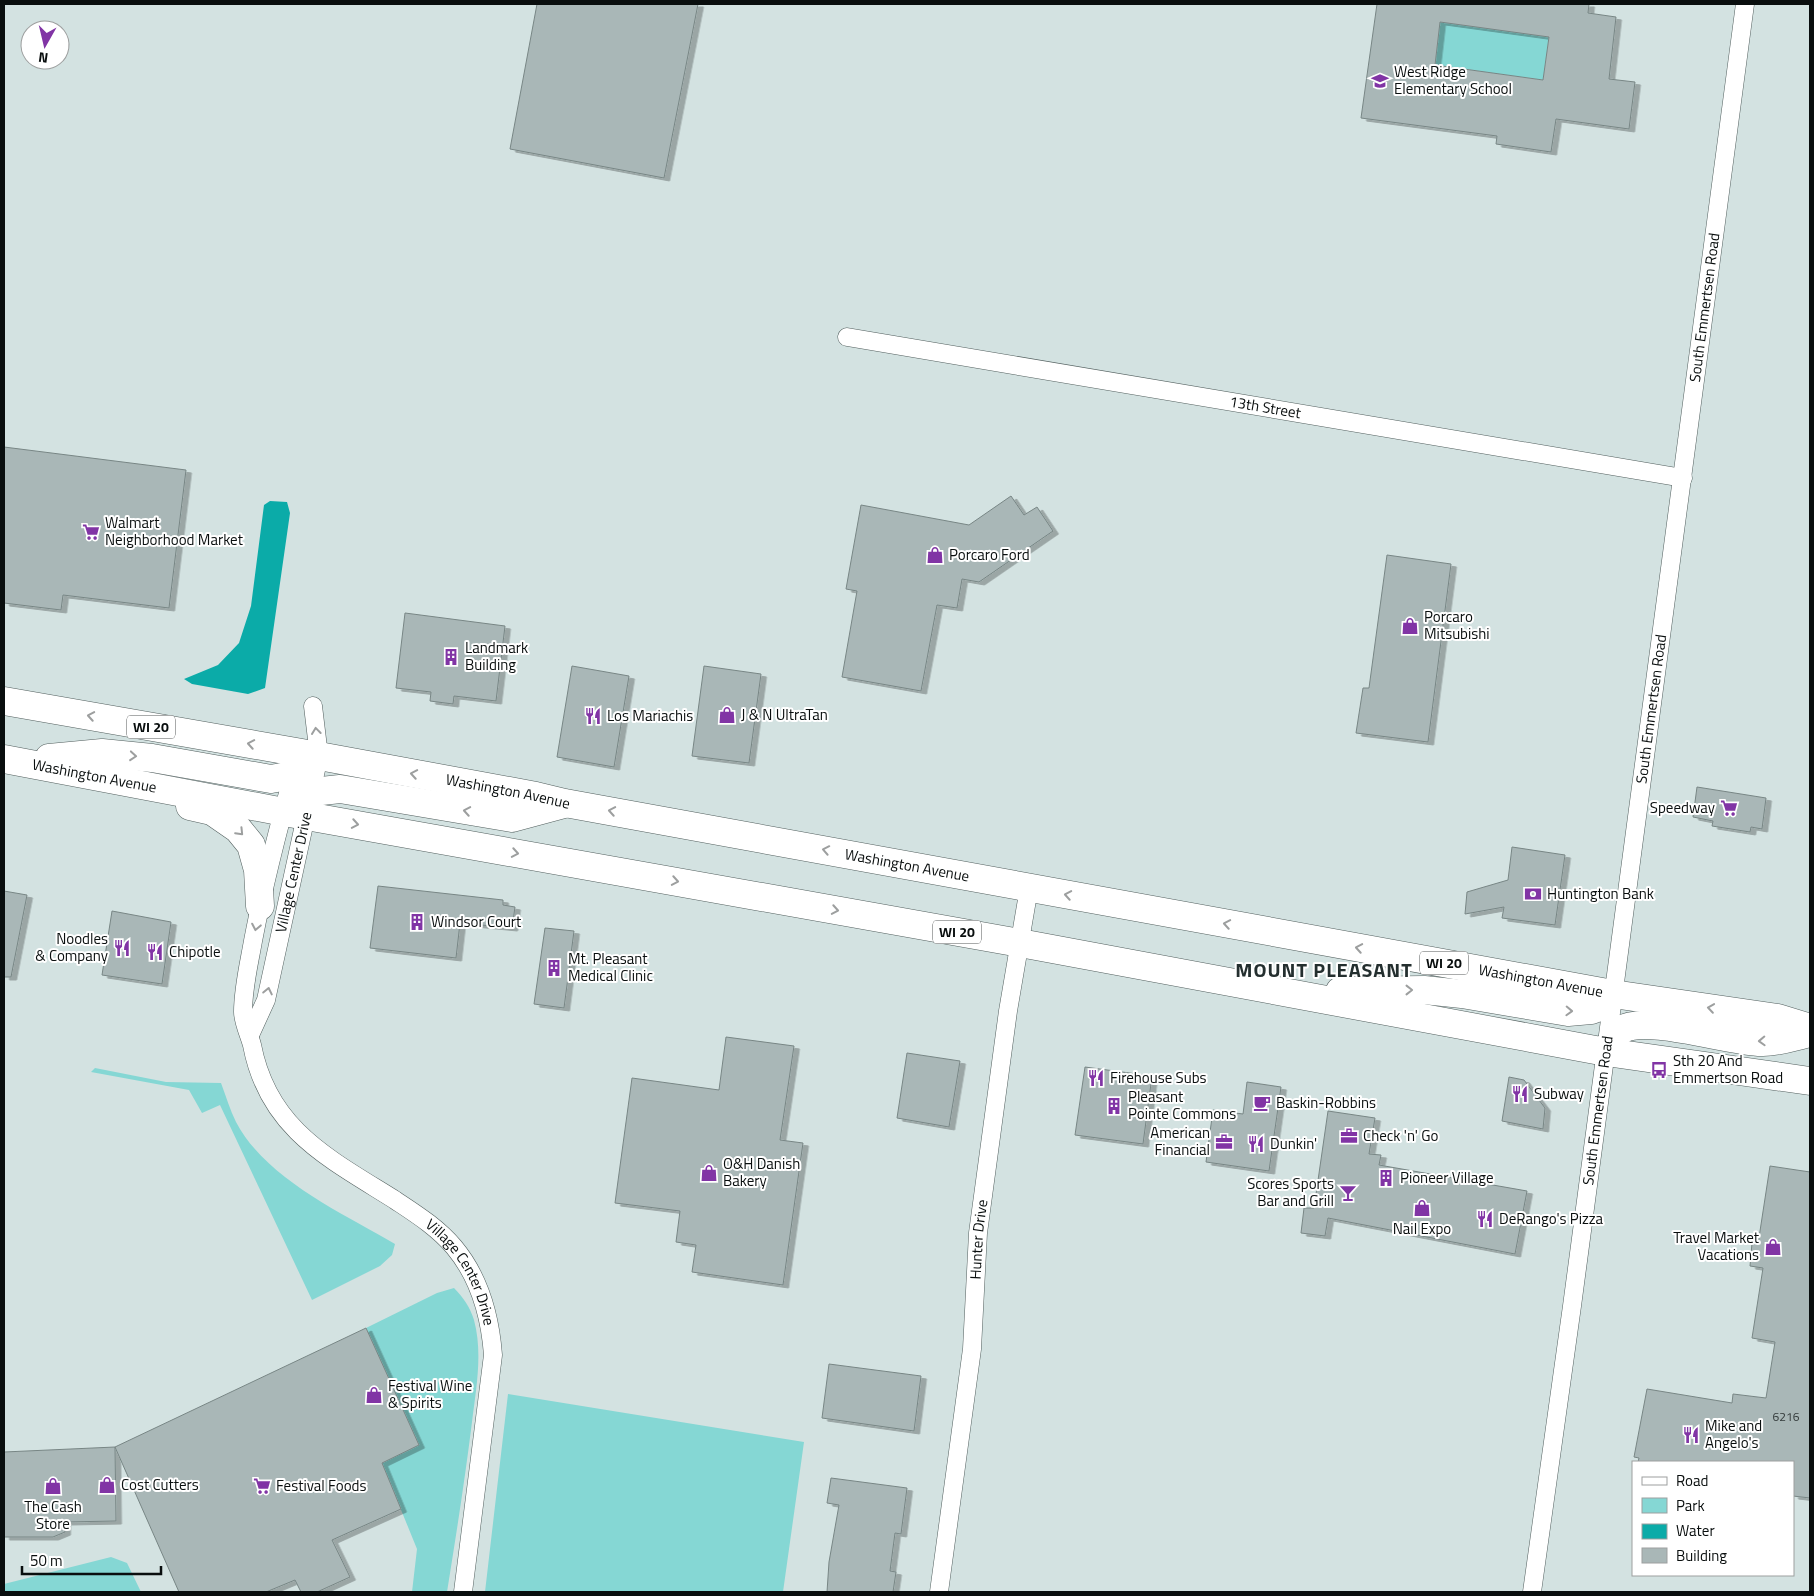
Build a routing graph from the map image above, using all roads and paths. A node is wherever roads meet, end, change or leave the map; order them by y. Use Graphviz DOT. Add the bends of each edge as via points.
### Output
graph roads {
  1 [pos="1745,4"];
  2 [pos="847,337"];
  3 [pos="1682,478"];
  4 [pos="4,701"];
  5 [pos="312,706"];
  6 [pos="9,760"];
  7 [pos="302,784"];
  8 [pos="565,803"];
  9 [pos="1029,888"];
  10 [pos="260,906"];
  11 [pos="1020,943"];
  12 [pos="1290,993"];
  13 [pos="1613,994"];
  14 [pos="1810,1028"];
  15 [pos="1810,1033"];
  16 [pos="250,1035"];
  17 [pos="1606,1052"];
  18 [pos="1810,1082"];
  19 [pos="463,1592"];
  20 [pos="939,1592"];
  21 [pos="1532,1592"];
  1 -- 3 [label="street, South Emmertsen Road"];
  2 -- 3 [label="street, 13th Street"];
  3 -- 13 [label="street, South Emmertsen Road"];
  7 -- 4 [label="main road, Washington Avenue / WI 20, one-way"];
  7 -- 5 [label="street, Village Center Drive, one-way"];
  6 -- 7 [label="main road, Washington Avenue / WI 20"];
  6 -- 7 [label="main road, one-way" via="102,753 152,758"];
  6 -- 10 [label="main road, one-way" via="36,777 212,811 238,829 251,845 258,870"];
  8 -- 7 [label="main road, Washington Avenue / WI 20, one-way" via="536,796"];
  8 -- 7 [label="main road, one-way" via="512,818"];
  7 -- 10 [label="street, Village Center Drive"];
  7 -- 11 [label="main road, Washington Avenue / WI 20, one-way"];
  16 -- 7 [label="street, Village Center Drive, one-way" via="266,1000"];
  9 -- 8 [label="main road, Washington Avenue / WI 20, one-way"];
  9 -- 11 [label="street, Hunter Drive"];
  13 -- 9 [label="main road, Washington Avenue / WI 20, one-way"];
  10 -- 16 [label="street, Village Center Drive, one-way" via="244,991 243,1014"];
  11 -- 12 [label="main road, Washington Avenue / WI 20"];
  11 -- 20 [label="street, Hunter Drive" via="978,1233 972,1349"];
  12 -- 13 [label="main road, one-way" via="1424,990 1568,1012 1602,1006"];
  12 -- 17 [label="main road, Washington Avenue / WI 20"];
  14 -- 13 [label="main road, Washington Avenue / WI 20, one-way" via="1778,1018"];
  13 -- 17 [label="street, South Emmertsen Road"];
  15 -- 17 [label="main road, one-way" via="1762,1043 1668,1027 1633,1026 1622,1030"];
  16 -- 19 [label="street, Village Center Drive" via="266,1091 281,1115 300,1136 327,1157 438,1230 458,1253 478,1286 487,1309 493,1355"];
  17 -- 18 [label="main road, Washington Avenue / WI 20"];
  17 -- 21 [label="street, South Emmertsen Road"];
}
